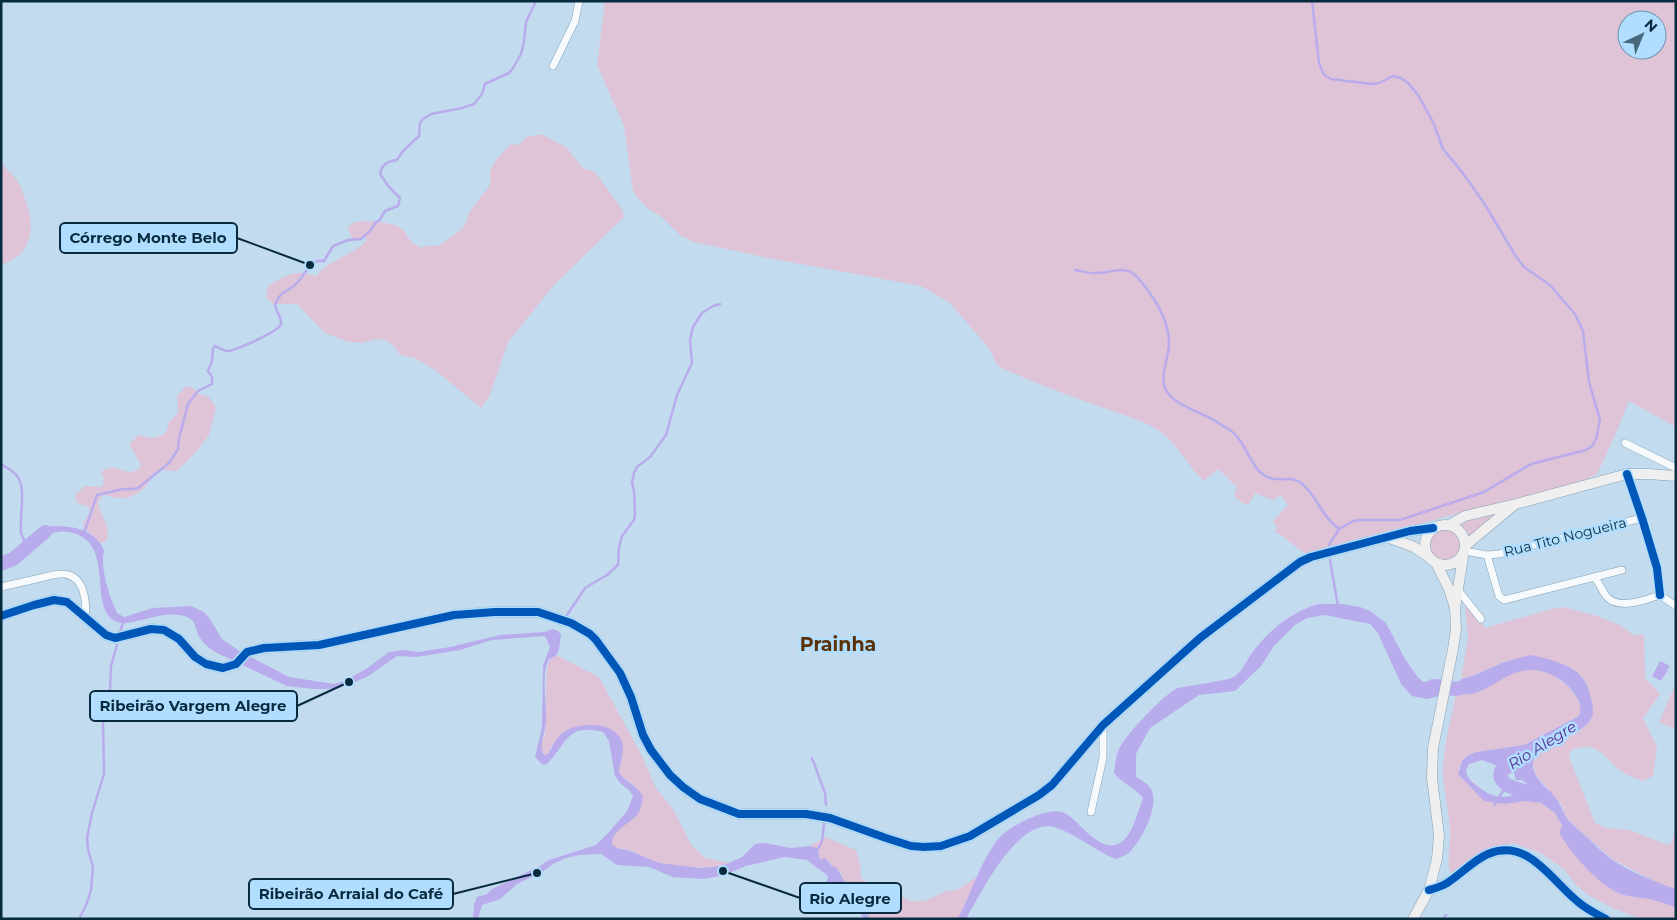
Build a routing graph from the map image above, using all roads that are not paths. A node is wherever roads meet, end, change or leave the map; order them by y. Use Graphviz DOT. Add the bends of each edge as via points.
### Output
graph roads {
  1 [pos="579,1"];
  2 [pos="553,66"];
  3 [pos="1625,443"];
  4 [pos="1676,468"];
  5 [pos="1627,474"];
  6 [pos="1676,476"];
  7 [pos="1516,504"];
  8 [pos="1642,518"];
  9 [pos="1448,525"];
  10 [pos="1433,528"];
  11 [pos="1387,537"];
  12 [pos="1465,551"];
  13 [pos="1487,555"];
  14 [pos="1432,560"];
  15 [pos="1622,570"];
  16 [pos="1594,577"];
  17 [pos="1,587"];
  18 [pos="1458,590"];
  19 [pos="1660,595"];
  20 [pos="1676,606"];
  21 [pos="1455,608"];
  22 [pos="1,616"];
  23 [pos="85,617"];
  24 [pos="1481,619"];
  25 [pos="1103,725"];
  26 [pos="1091,812"];
  27 [pos="1429,890"];
  28 [pos="1413,919"];
  29 [pos="1606,919"];
  1 -- 2 [label="street" via="575,21"];
  3 -- 4 [label="street"];
  5 -- 6 [label="street"];
  5 -- 7 [label="street"];
  5 -- 8 [label="street"];
  7 -- 9 [label="street" via="1465,516"];
  7 -- 12 [label="street"];
  8 -- 13 [label="street, Rua Tito Nogueira"];
  8 -- 19 [label="street" via="1657,568"];
  9 -- 10 [label="street"];
  9 -- 12 [label="street" via="1464,536"];
  10 -- 11 [label="street"];
  10 -- 14 [label="street" via="1425,545"];
  11 -- 14 [label="street"];
  11 -- 25 [label="street" via="1300,562 1200,638"];
  12 -- 13 [label="street, Rua Tito Nogueira"];
  12 -- 14 [label="street" via="1452,564"];
  12 -- 18 [label="street"];
  13 -- 16 [label="street" via="1504,600"];
  14 -- 21 [label="street" via="1449,589"];
  15 -- 16 [label="street"];
  16 -- 19 [label="street" via="1606,596 1615,602 1635,603"];
  17 -- 23 [label="street" via="52,575 71,576 81,584 86,604"];
  18 -- 21 [label="street"];
  18 -- 24 [label="street"];
  19 -- 20 [label="street"];
  21 -- 27 [label="street" via="1456,629 1450,668 1433,748 1432,778 1439,836"];
  22 -- 23 [label="street" via="54,600 67,602"];
  23 -- 25 [label="street" via="98,630 115,638 151,629 164,630 179,639 195,657 223,668 236,664 247,652 264,648 318,645 454,616 538,612 570,624 596,640 620,673 651,750 670,776 700,799 740,814 806,814 830,818 911,846 941,846 970,836 1039,795 1052,785"];
  25 -- 26 [label="street" via="1103,758"];
  27 -- 28 [label="street"];
  27 -- 29 [label="street" via="1448,883 1487,855 1508,850 1538,862 1576,901"];
}
